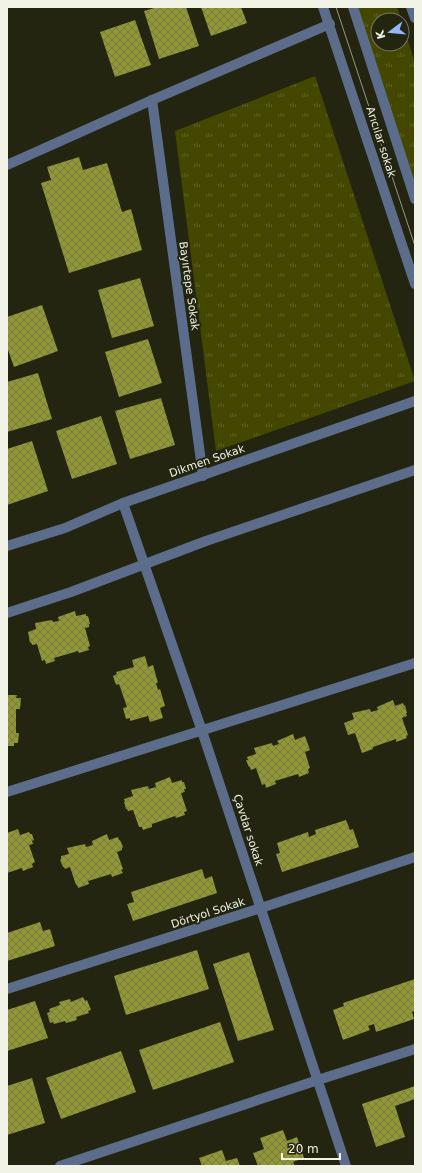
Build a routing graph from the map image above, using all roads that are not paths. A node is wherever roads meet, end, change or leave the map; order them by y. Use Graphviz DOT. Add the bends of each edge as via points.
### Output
graph roads {
  1 [pos="323,7"];
  2 [pos="352,7"];
  3 [pos="411,7"];
  4 [pos="415,18"];
  5 [pos="330,24"];
  6 [pos="152,100"];
  7 [pos="7,165"];
  8 [pos="415,199"];
  9 [pos="415,284"];
  10 [pos="415,401"];
  11 [pos="415,470"];
  12 [pos="203,476"];
  13 [pos="123,503"];
  14 [pos="7,546"];
  15 [pos="144,564"];
  16 [pos="7,613"];
  17 [pos="415,663"];
  18 [pos="202,731"];
  19 [pos="7,792"];
  20 [pos="415,857"];
  21 [pos="261,908"];
  22 [pos="7,989"];
  23 [pos="415,1049"];
  24 [pos="318,1080"];
  25 [pos="60,1166"];
  26 [pos="346,1166"];
  1 -- 5 [label="street, Arıcılar sokak"];
  2 -- 8 [label="street"];
  3 -- 4 [label="street"];
  5 -- 6 [label="street"];
  5 -- 9 [label="street, Arıcılar sokak"];
  6 -- 7 [label="street"];
  6 -- 12 [label="street, Bayırtepe Sokak"];
  10 -- 12 [label="street, Dikmen Sokak"];
  11 -- 15 [label="street"];
  12 -- 13 [label="street, Dikmen Sokak"];
  13 -- 14 [label="street, Dikmen Sokak" via="65,528"];
  13 -- 15 [label="street, Çavdar sokak"];
  15 -- 16 [label="street"];
  15 -- 18 [label="street, Çavdar sokak"];
  17 -- 18 [label="street"];
  18 -- 19 [label="street"];
  18 -- 21 [label="street, Çavdar sokak"];
  20 -- 21 [label="street, Dörtyol Sokak"];
  21 -- 22 [label="street, Dörtyol Sokak"];
  21 -- 24 [label="street, Çavdar sokak"];
  23 -- 24 [label="street"];
  24 -- 25 [label="street"];
  24 -- 26 [label="street, Çavdar sokak"];
}
